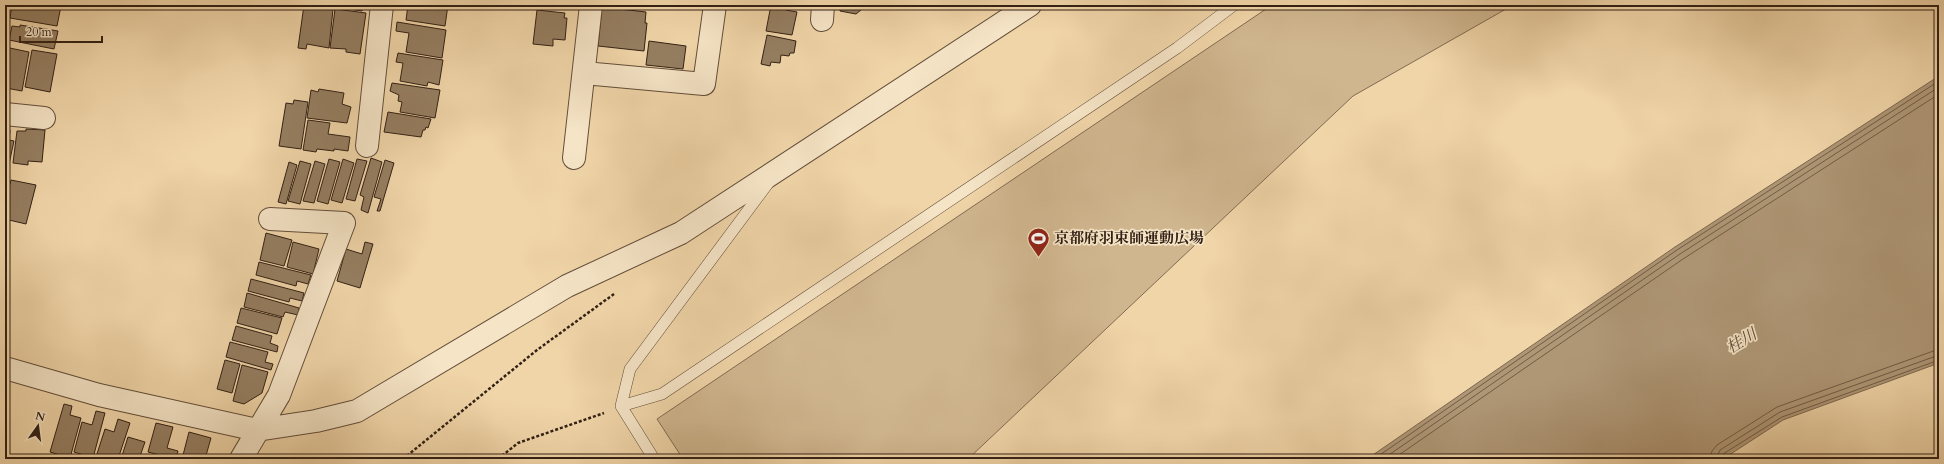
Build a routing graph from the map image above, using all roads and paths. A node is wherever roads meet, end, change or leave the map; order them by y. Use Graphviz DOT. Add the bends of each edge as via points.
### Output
graph roads {
  1 [pos="382,5"];
  2 [pos="591,5"];
  3 [pos="715,5"];
  4 [pos="1030,5"];
  5 [pos="1234,5"];
  6 [pos="584,73"];
  7 [pos="5,114"];
  8 [pos="44,118"];
  9 [pos="366,146"];
  10 [pos="574,158"];
  11 [pos="777,172"];
  12 [pos="270,219"];
  13 [pos="620,289"];
  14 [pos="5,369"];
  15 [pos="621,406"];
  16 [pos="257,430"];
  17 [pos="241,459"];
  18 [pos="403,459"];
  19 [pos="498,459"];
  20 [pos="654,459"];
  1 -- 9 [label="street"];
  2 -- 6 [label="street"];
  3 -- 6 [label="street" via="704,84"];
  4 -- 11 [label="street"];
  5 -- 15 [label="lane" via="1170,52 662,394"];
  6 -- 10 [label="street"];
  7 -- 8 [label="street"];
  11 -- 15 [label="lane" via="630,369"];
  11 -- 16 [label="street" via="681,233 567,286 357,412"];
  12 -- 16 [label="street" via="344,223 279,395"];
  13 -- 18 [label="path" via="537,350"];
  14 -- 16 [label="street" via="99,395"];
  15 -- 19 [label="path" via="518,443"];
  15 -- 20 [label="lane"];
  16 -- 17 [label="street"];
}
